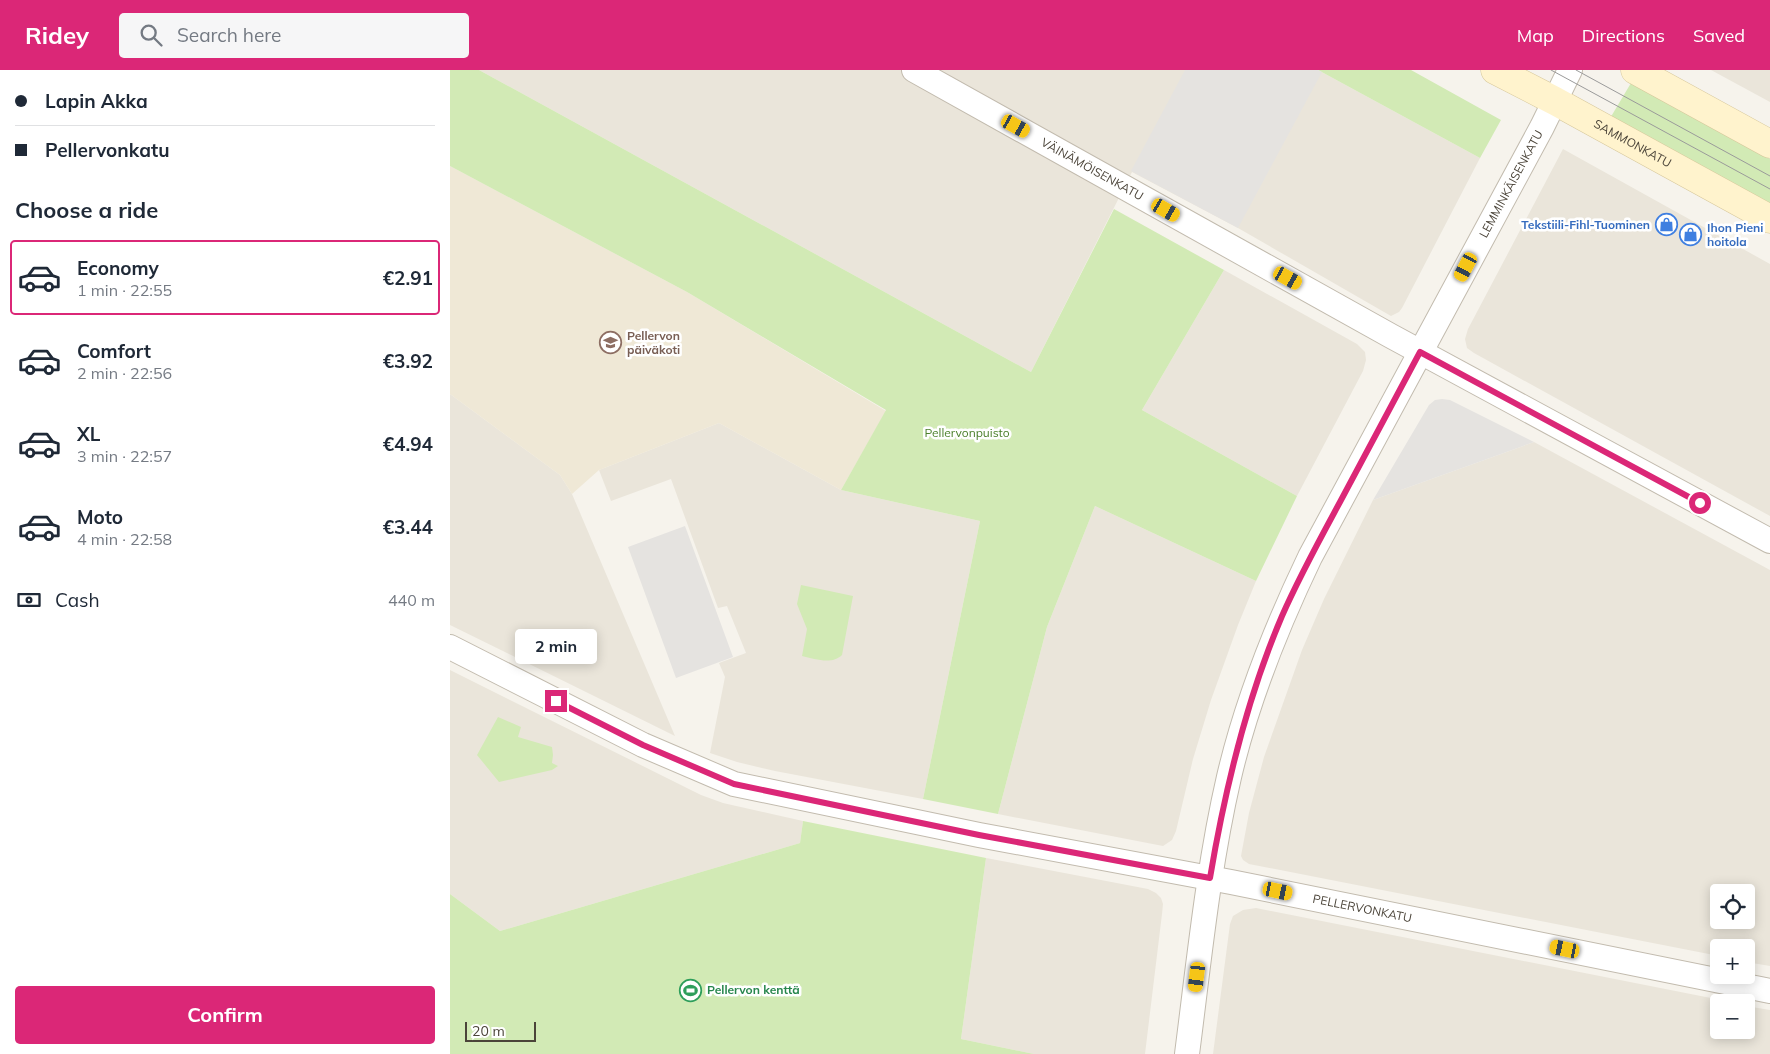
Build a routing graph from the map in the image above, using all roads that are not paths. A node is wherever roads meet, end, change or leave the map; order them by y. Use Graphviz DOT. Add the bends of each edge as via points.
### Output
graph roads {
  1 [pos="914,70"];
  2 [pos="1495,70"];
  3 [pos="1570,70"];
  4 [pos="1635,70"];
  5 [pos="1555,101"];
  6 [pos="1770,144"];
  7 [pos="1770,219"];
  8 [pos="1420,352"];
  9 [pos="1770,541"];
  10 [pos="450,647"];
  11 [pos="1210,878"];
  12 [pos="1770,991"];
  13 [pos="1187,1054"];
  1 -- 8 [label="street, VÄINÄMÖISENKATU"];
  2 -- 5 [label="main road, SAMMONKATU"];
  3 -- 5 [label="street, LEMMINKÄISENKATU"];
  4 -- 6 [label="main road"];
  5 -- 7 [label="main road, SAMMONKATU"];
  5 -- 8 [label="street, LEMMINKÄISENKATU"];
  8 -- 9 [label="street, VÄINÄMÖISENKATU"];
  8 -- 11 [label="street, LEMMINKÄISENKATU" via="1310,557 1282,616 1241,732"];
  10 -- 11 [label="street, PELLERVONKATU" via="643,745 734,784 979,835"];
  11 -- 12 [label="street, PELLERVONKATU"];
  11 -- 13 [label="street, LEMMINKÄISENKATU"];
}
